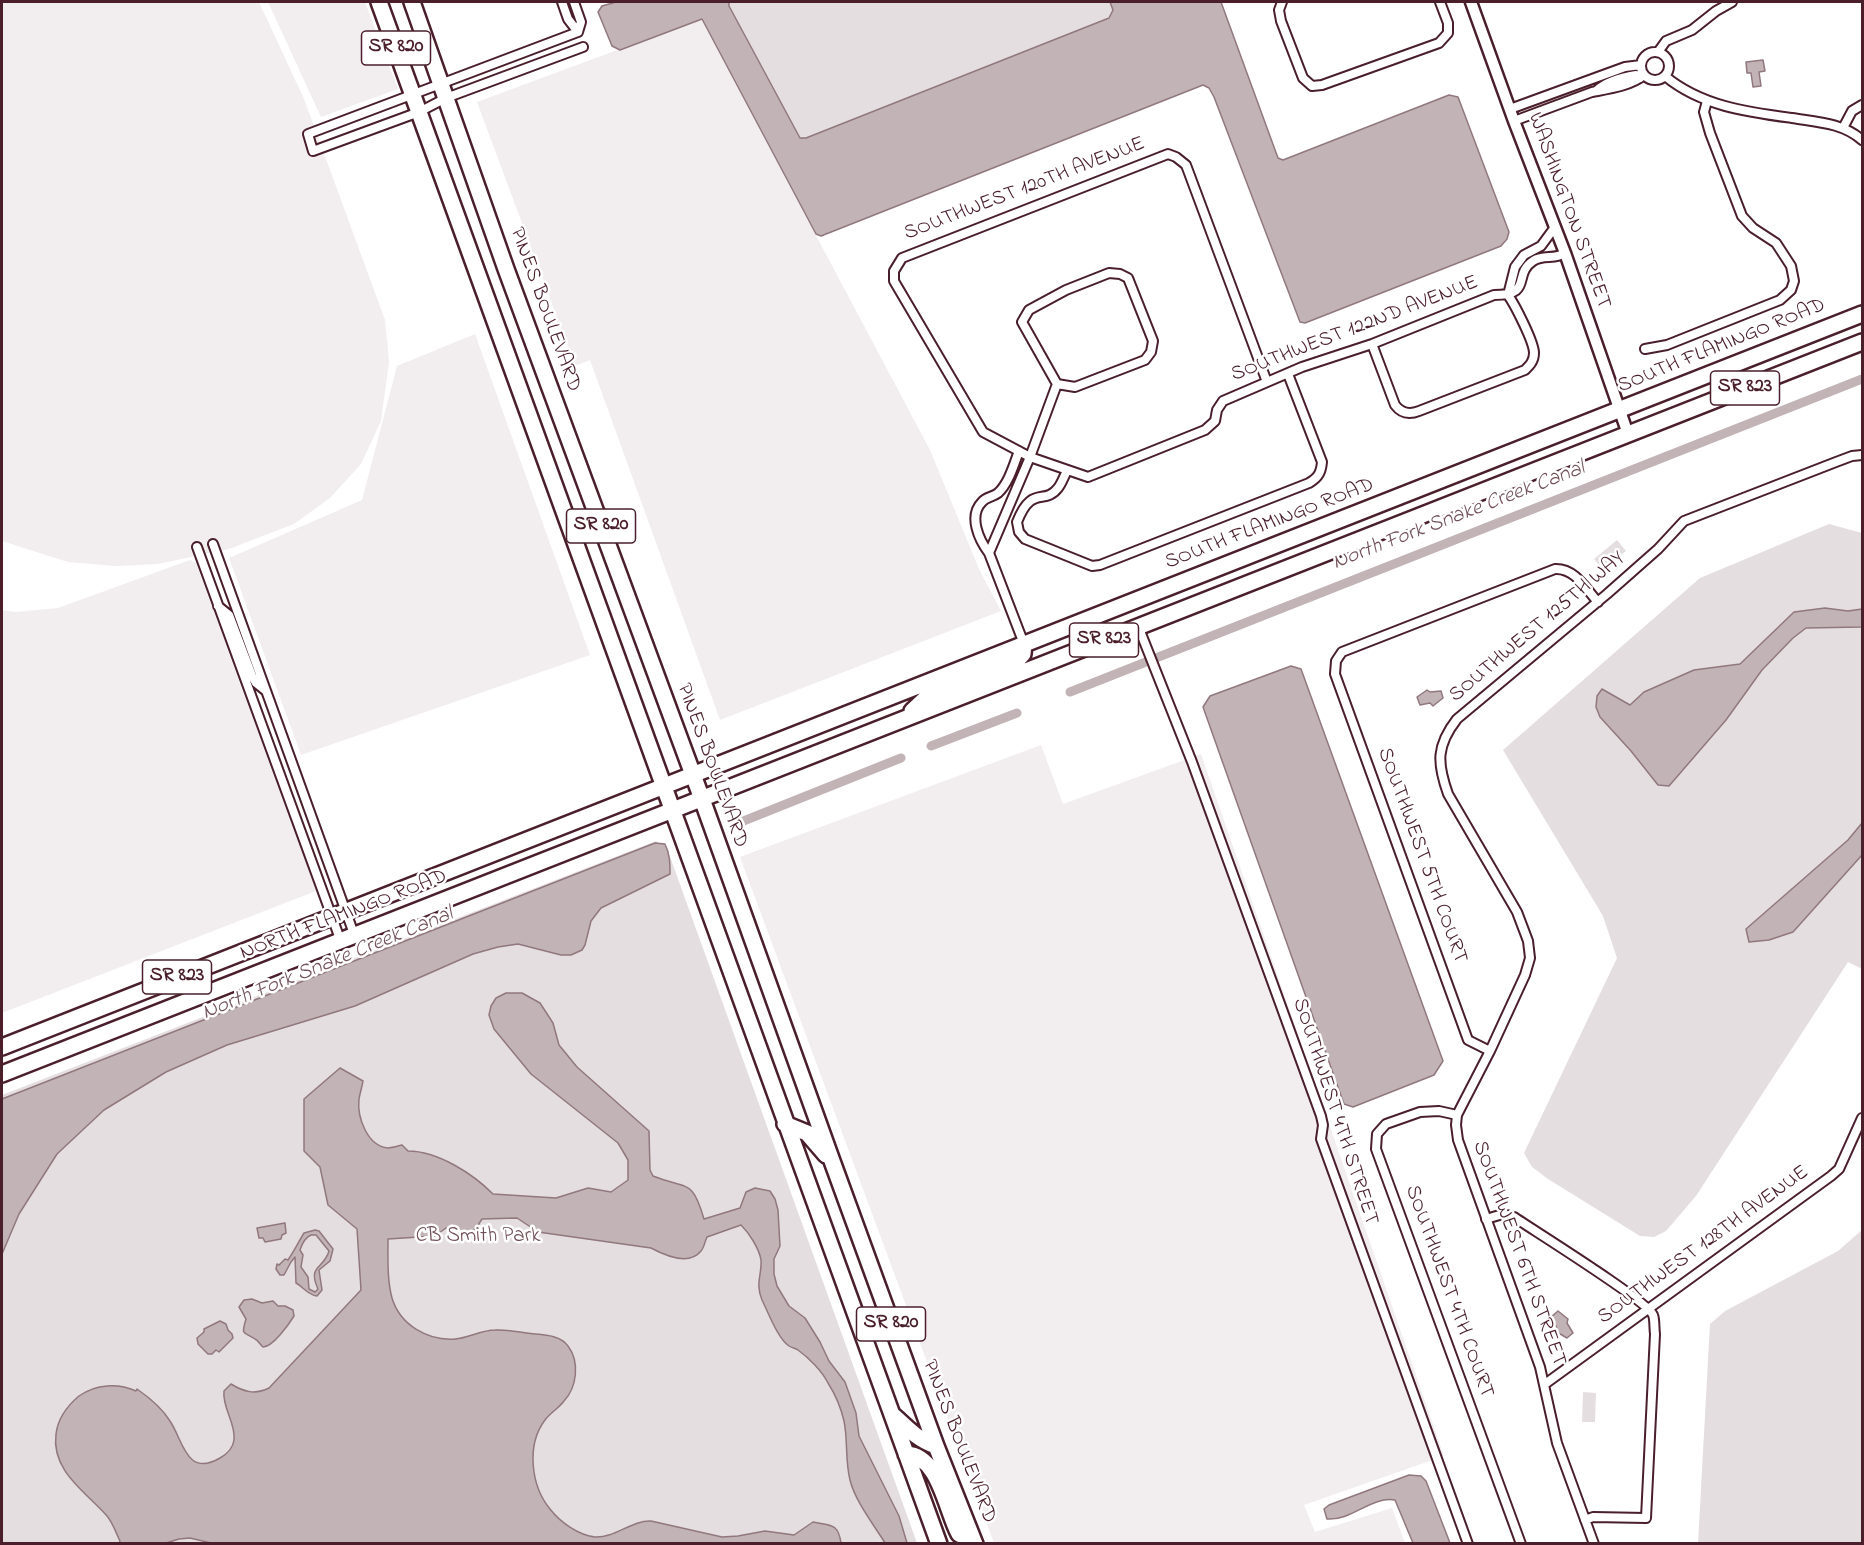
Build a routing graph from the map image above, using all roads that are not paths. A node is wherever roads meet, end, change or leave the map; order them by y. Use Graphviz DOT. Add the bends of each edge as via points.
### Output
graph roads {
  1 [pos="379,2"];
  2 [pos="411,2"];
  3 [pos="562,2"];
  4 [pos="574,2"];
  5 [pos="1282,2"];
  6 [pos="1440,2"];
  7 [pos="1471,2"];
  8 [pos="1732,2"];
  9 [pos="578,32"];
  10 [pos="583,47"];
  11 [pos="1658,52"];
  12 [pos="1641,65"];
  13 [pos="1665,76"];
  14 [pos="1642,77"];
  15 [pos="441,83"];
  16 [pos="413,94"];
  17 [pos="1546,96"];
  18 [pos="446,98"];
  19 [pos="1707,101"];
  20 [pos="1863,105"];
  21 [pos="1550,107"];
  22 [pos="1510,109"];
  23 [pos="419,112"];
  24 [pos="1514,121"];
  25 [pos="1844,128"];
  26 [pos="1863,140"];
  27 [pos="1556,227"];
  28 [pos="1565,253"];
  29 [pos="894,271"];
  30 [pos="1508,295"];
  31 [pos="1863,314"];
  32 [pos="1863,342"];
  33 [pos="1372,344"];
  34 [pos="1645,349"];
  35 [pos="1288,374"];
  36 [pos="1267,382"];
  37 [pos="1057,384"];
  38 [pos="1619,411"];
  39 [pos="1628,434"];
  40 [pos="1019,451"];
  41 [pos="1863,455"];
  42 [pos="1030,457"];
  43 [pos="1067,471"];
  44 [pos="213,544"];
  45 [pos="196,548"];
  46 [pos="989,553"];
  47 [pos="1598,602"];
  48 [pos="218,606"];
  49 [pos="1138,627"];
  50 [pos="226,630"];
  51 [pos="236,631"];
  52 [pos="1024,644"];
  53 [pos="267,693"];
  54 [pos="903,718"];
  55 [pos="692,774"];
  56 [pos="663,785"];
  57 [pos="702,799"];
  58 [pos="672,811"];
  59 [pos="339,913"];
  60 [pos="347,937"];
  61 [pos="2,1047"];
  62 [pos="1490,1051"];
  63 [pos="2,1074"];
  64 [pos="1457,1115"];
  65 [pos="1863,1118"];
  66 [pos="785,1124"];
  67 [pos="832,1161"];
  68 [pos="1486,1219"];
  69 [pos="1648,1308"];
  70 [pos="1545,1384"];
  71 [pos="891,1413"];
  72 [pos="936,1446"];
  73 [pos="906,1454"];
  74 [pos="1585,1520"];
  75 [pos="974,1542"];
  76 [pos="939,1544"];
  77 [pos="1468,1544"];
  78 [pos="1521,1544"];
  79 [pos="1593,1544"];
  1 -- 16 [label="highway, SR 820"];
  2 -- 15 [label="highway, PINES BOULEVARD / SR 820"];
  3 -- 9 [label="street"];
  4 -- 9 [label="street" via="581,22"];
  5 -- 6 [label="street" via="1281,21 1303,78 1312,86 1439,43 1448,33"];
  7 -- 22 [label="street, WASHINGTON STREET"];
  8 -- 11 [label="street" via="1693,29 1666,40"];
  9 -- 15 [label="street"];
  10 -- 18 [label="street"];
  11 -- 12 [label="street" via="1646,55"];
  11 -- 13 [label="street" via="1669,63"];
  12 -- 14 [label="street"];
  12 -- 17 [label="street" via="1624,67"];
  13 -- 14 [label="street" via="1656,80"];
  13 -- 19 [label="street"];
  14 -- 21 [label="street"];
  15 -- 16 [label="street"];
  15 -- 18 [label="highway, PINES BOULEVARD / SR 820"];
  16 -- 23 [label="highway, SR 820"];
  16 -- 23 [label="street" via="308,134 313,151"];
  17 -- 21 [label="street"];
  17 -- 22 [label="street"];
  18 -- 23 [label="street"];
  18 -- 55 [label="highway, PINES BOULEVARD / SR 820"];
  19 -- 25 [label="street"];
  19 -- 34 [label="street" via="1704,112 1710,133 1742,216 1776,243 1786,256 1794,281 1780,300 1666,345"];
  20 -- 25 [label="street" via="1852,111"];
  21 -- 24 [label="street"];
  22 -- 24 [label="street, WASHINGTON STREET"];
  23 -- 56 [label="highway, SR 820"];
  24 -- 27 [label="street, WASHINGTON STREET"];
  25 -- 26 [label="street"];
  27 -- 28 [label="street, WASHINGTON STREET"];
  27 -- 30 [label="street, SOUTHWEST 122ND AVENUE" via="1541,246 1524,255 1515,267"];
  28 -- 30 [label="street, SOUTHWEST 122ND AVENUE" via="1537,258 1526,266 1520,286"];
  28 -- 38 [label="street, WASHINGTON STREET"];
  29 -- 36 [label="street, SOUTHWEST 120TH AVENUE" via="902,258 1168,154 1186,165"];
  29 -- 40 [label="street, SOUTHWEST 122ND AVENUE" via="894,281 983,432"];
  30 -- 33 [label="street, SOUTHWEST 122ND AVENUE" via="1494,295"];
  30 -- 33 [label="street" via="1532,345 1531,364 1525,370 1412,414 1399,411 1395,405"];
  31 -- 38 [label="highway, SOUTH FLAMINGO ROAD / SR 823"];
  32 -- 39 [label="highway, SR 823"];
  33 -- 35 [label="street, SOUTHWEST 122ND AVENUE"];
  35 -- 36 [label="street, SOUTHWEST 122ND AVENUE"];
  35 -- 43 [label="street" via="1322,462 1321,471 1310,483 1092,566 1025,539 1019,532 1017,522 1026,503 1059,488"];
  36 -- 43 [label="street, SOUTHWEST 122ND AVENUE" via="1223,401 1215,421 1205,430 1088,477"];
  37 -- 37 [label="street" via="1022,322 1029,310 1108,273 1128,278 1153,341 1151,352 1145,360 1075,387"];
  37 -- 42 [label="street"];
  38 -- 39 [label="street, WASHINGTON STREET"];
  38 -- 52 [label="highway, SOUTH FLAMINGO ROAD / SR 823"];
  39 -- 49 [label="highway, SR 823"];
  40 -- 42 [label="street, SOUTHWEST 122ND AVENUE"];
  40 -- 46 [label="street" via="997,494 987,497 977,508 977,530"];
  41 -- 47 [label="street, SOUTHWEST 125TH WAY" via="1851,456 1684,521"];
  42 -- 43 [label="street, SOUTHWEST 122ND AVENUE"];
  42 -- 46 [label="street"];
  44 -- 53 [label="street"];
  45 -- 48 [label="street"];
  46 -- 52 [label="street"];
  47 -- 62 [label="street, SOUTHWEST 125TH WAY" via="1457,719 1446,732 1439,755 1440,773 1448,794 1517,912 1528,941 1530,958 1525,975"];
  47 -- 62 [label="street, SOUTHWEST 5TH COURT" via="1571,572 1555,569 1342,652 1336,661 1335,674 1468,1040"];
  48 -- 50 [label="street"];
  48 -- 51 [label="street" via="230,615"];
  49 -- 54 [label="highway, SR 823"];
  49 -- 77 [label="street, SOUTHWEST 4TH STREET" via="1192,762 1321,1116 1321,1139"];
  50 -- 51 [label="street"];
  50 -- 59 [label="street"];
  51 -- 53 [label="street" via="252,676"];
  52 -- 54 [label="highway" via="1023,654 1014,664 927,698"];
  52 -- 55 [label="highway, SOUTH FLAMINGO ROAD / SR 823"];
  53 -- 59 [label="street"];
  54 -- 57 [label="highway, SR 823"];
  55 -- 56 [label="highway, NORTH FLAMINGO ROAD / SR 823"];
  55 -- 57 [label="highway, PINES BOULEVARD / SR 820"];
  56 -- 58 [label="highway, SR 820"];
  56 -- 59 [label="highway, NORTH FLAMINGO ROAD / SR 823"];
  57 -- 58 [label="highway, NORTH FLAMINGO ROAD / SR 823"];
  57 -- 67 [label="highway, PINES BOULEVARD / SR 820"];
  58 -- 60 [label="highway, NORTH FLAMINGO ROAD / SR 823"];
  58 -- 66 [label="highway, SR 820"];
  59 -- 60 [label="street"];
  59 -- 60 [label="street"];
  59 -- 61 [label="highway, NORTH FLAMINGO ROAD / SR 823"];
  60 -- 63 [label="highway, NORTH FLAMINGO ROAD / SR 823"];
  62 -- 64 [label="street"];
  64 -- 68 [label="street, SOUTHWEST 6TH STREET" via="1458,1140"];
  64 -- 78 [label="street, SOUTHWEST 4TH COURT" via="1420,1112 1386,1124 1377,1134 1376,1149"];
  65 -- 69 [label="street, SOUTHWEST 128TH AVENUE" via="1839,1169"];
  66 -- 67 [label="highway" via="807,1133"];
  66 -- 71 [label="highway, SR 820"];
  67 -- 72 [label="highway, PINES BOULEVARD / SR 820"];
  68 -- 69 [label="street" via="1508,1215"];
  68 -- 70 [label="street, SOUTHWEST 6TH STREET"];
  69 -- 70 [label="street, SOUTHWEST 128TH AVENUE"];
  69 -- 74 [label="street" via="1653,1315 1655,1334 1646,1518"];
  70 -- 74 [label="street, SOUTHWEST 6TH STREET" via="1557,1443"];
  71 -- 72 [label="highway" via="914,1435"];
  71 -- 73 [label="highway, SR 820"];
  72 -- 75 [label="highway, PINES BOULEVARD / SR 820"];
  73 -- 75 [label="highway" via="913,1454 930,1467 959,1534"];
  73 -- 76 [label="highway, SR 820"];
  74 -- 79 [label="street, SOUTHWEST 6TH STREET"];
}
